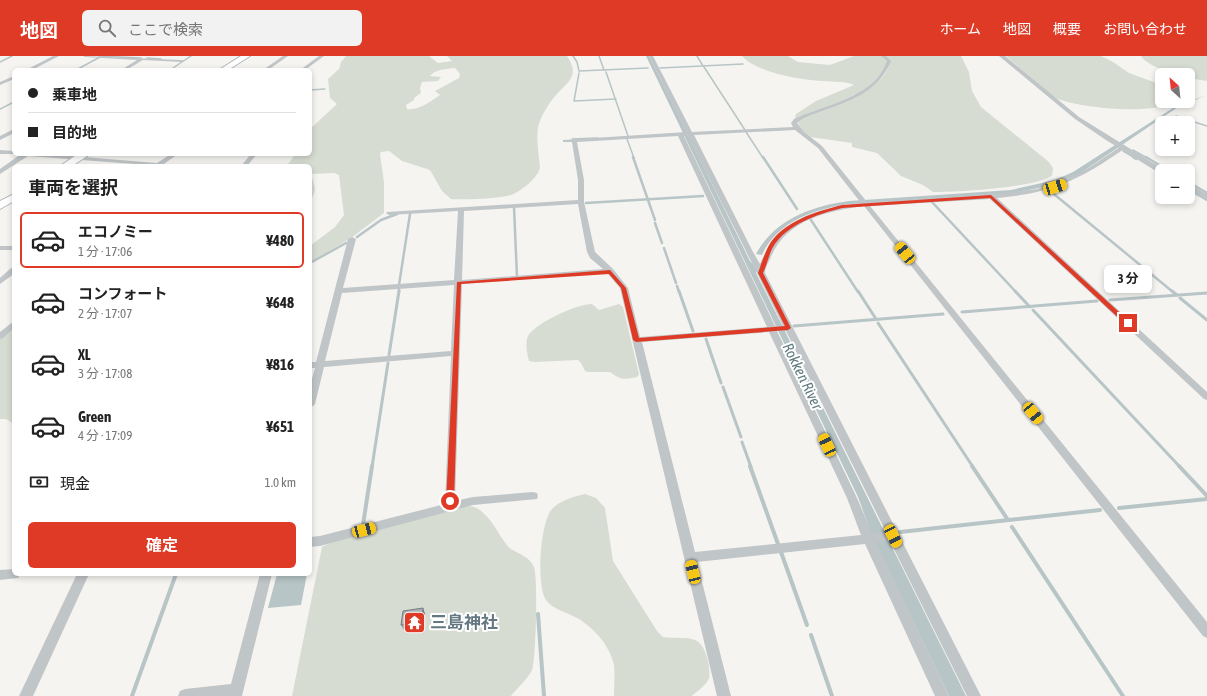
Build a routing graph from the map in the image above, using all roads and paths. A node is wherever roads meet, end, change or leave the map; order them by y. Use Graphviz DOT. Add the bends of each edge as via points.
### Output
graph roads {
  1 [pos="57,56"];
  2 [pos="85,56"];
  3 [pos="148,56"];
  4 [pos="246,56"];
  5 [pos="286,56"];
  6 [pos="322,56"];
  7 [pos="651,56"];
  8 [pos="883,56"];
  9 [pos="1002,56"];
  10 [pos="143,59"];
  11 [pos="182,61"];
  12 [pos="32,68"];
  13 [pos="127,68"];
  14 [pos="226,68"];
  15 [pos="267,68"];
  16 [pos="305,68"];
  17 [pos="12,78"];
  18 [pos="0,84"];
  19 [pos="796,128"];
  20 [pos="12,131"];
  21 [pos="684,135"];
  22 [pos="0,138"];
  23 [pos="574,140"];
  24 [pos="565,141"];
  25 [pos="1119,146"];
  26 [pos="0,152"];
  27 [pos="12,153"];
  28 [pos="24,156"];
  29 [pos="82,156"];
  30 [pos="172,156"];
  31 [pos="252,156"];
  32 [pos="12,164"];
  33 [pos="12,164"];
  34 [pos="68,164"];
  35 [pos="143,164"];
  36 [pos="161,164"];
  37 [pos="246,164"];
  38 [pos="1155,167"];
  39 [pos="0,172"];
  40 [pos="1195,190"];
  41 [pos="991,196"];
  42 [pos="1207,197"];
  43 [pos="581,202"];
  44 [pos="864,202"];
  45 [pos="461,209"];
  46 [pos="389,213"];
  47 [pos="352,239"];
  48 [pos="0,248"];
  49 [pos="12,248"];
  50 [pos="610,271"];
  51 [pos="761,271"];
  52 [pos="12,272"];
  53 [pos="0,282"];
  54 [pos="459,283"];
  55 [pos="338,291"];
  56 [pos="12,326"];
  57 [pos="787,328"];
  58 [pos="773,329"];
  59 [pos="0,336"];
  60 [pos="636,340"];
  61 [pos="456,353"];
  62 [pos="320,364"];
  63 [pos="312,365"];
  64 [pos="312,396"];
  65 [pos="1207,397"];
  66 [pos="533,496"];
  67 [pos="451,506"];
  68 [pos="891,536"];
  69 [pos="869,538"];
  70 [pos="312,542"];
  71 [pos="690,558"];
  72 [pos="12,574"];
  73 [pos="0,575"];
  74 [pos="82,576"];
  75 [pos="265,576"];
  76 [pos="1207,632"];
  77 [pos="236,693"];
  78 [pos="26,696"];
  79 [pos="185,696"];
  80 [pos="724,696"];
  81 [pos="942,696"];
  82 [pos="974,696"];
  1 -- 12 [label="street"];
  2 -- 10 [label="street"];
  3 -- 10 [label="street"];
  4 -- 14 [label="main road"];
  5 -- 15 [label="street"];
  6 -- 16 [label="street"];
  7 -- 21 [label="street"];
  8 -- 19 [label="street" via="887,58 888,64 881,77 871,86 856,95 796,120"];
  9 -- 25 [label="street" via="1068,112"];
  10 -- 11 [label="street"];
  10 -- 13 [label="street"];
  17 -- 18 [label="street"];
  19 -- 21 [label="street"];
  19 -- 44 [label="street" via="820,147"];
  20 -- 22 [label="street"];
  21 -- 23 [label="street"];
  21 -- 51 [label="street"];
  21 -- 58 [label="street"];
  23 -- 24 [label="street"];
  23 -- 43 [label="street" via="581,180"];
  25 -- 38 [label="street"];
  25 -- 41 [label="street" via="1082,175 1063,184 1027,193"];
  26 -- 27 [label="street"];
  28 -- 32 [label="street"];
  29 -- 34 [label="main road"];
  29 -- 35 [label="street"];
  30 -- 36 [label="street"];
  31 -- 37 [label="street"];
  33 -- 39 [label="street"];
  40 -- 42 [label="street"];
  41 -- 44 [label="street"];
  41 -- 65 [label="street"];
  43 -- 45 [label="street"];
  43 -- 50 [label="street" via="593,256"];
  44 -- 51 [label="street" via="831,209 795,224 781,234 771,247"];
  44 -- 76 [label="street"];
  45 -- 46 [label="street"];
  45 -- 54 [label="street"];
  47 -- 55 [label="street"];
  48 -- 49 [label="street"];
  50 -- 54 [label="street"];
  50 -- 60 [label="street" via="624,288"];
  51 -- 57 [label="street"];
  52 -- 53 [label="street"];
  54 -- 55 [label="street"];
  54 -- 61 [label="street"];
  55 -- 62 [label="street"];
  56 -- 59 [label="street"];
  57 -- 58 [label="street"];
  57 -- 68 [label="street"];
  58 -- 60 [label="street"];
  58 -- 69 [label="street"];
  60 -- 71 [label="street"];
  61 -- 62 [label="street"];
  61 -- 67 [label="street"];
  62 -- 63 [label="street"];
  62 -- 64 [label="street"];
  66 -- 67 [label="street" via="474,500"];
  67 -- 70 [label="street"];
  68 -- 69 [label="street"];
  68 -- 82 [label="street"];
  69 -- 71 [label="street"];
  69 -- 81 [label="street"];
  71 -- 80 [label="street"];
  72 -- 73 [label="street"];
  74 -- 78 [label="street"];
  75 -- 77 [label="street"];
  77 -- 79 [label="street"];
}
